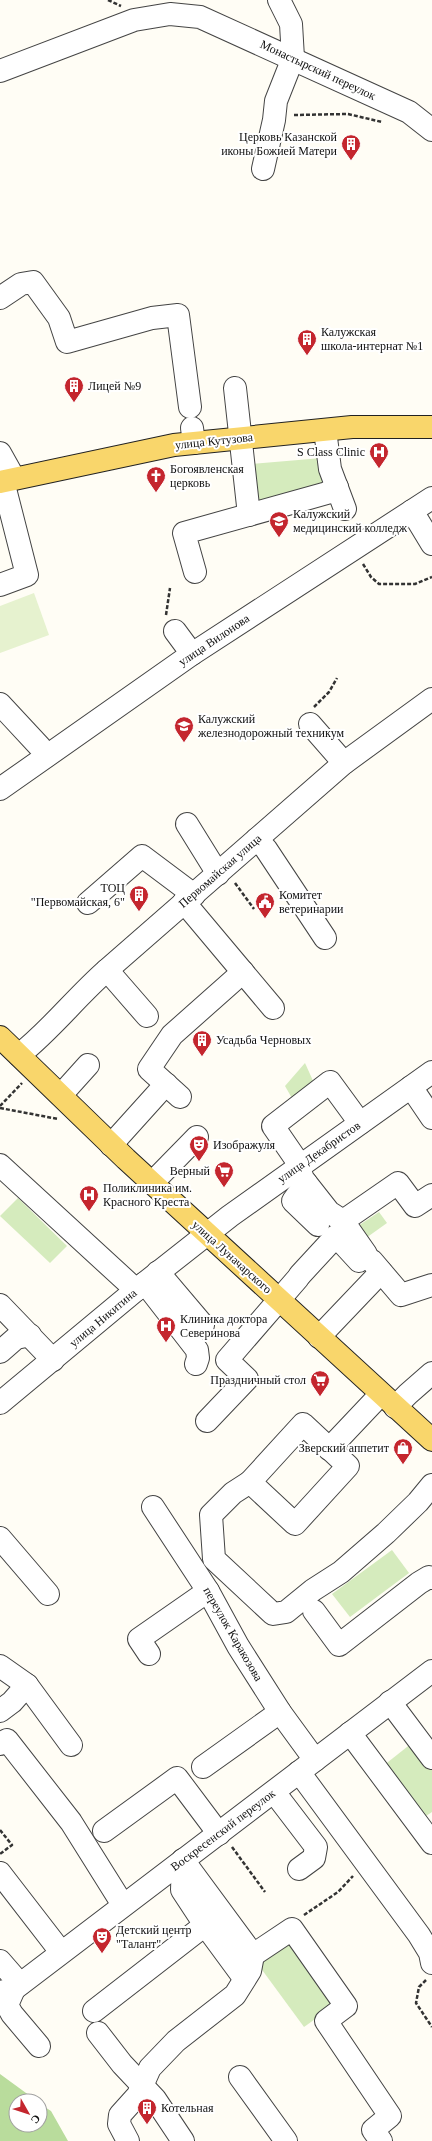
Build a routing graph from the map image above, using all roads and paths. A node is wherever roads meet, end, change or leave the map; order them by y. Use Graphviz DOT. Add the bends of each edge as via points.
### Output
graph roads {
  1 [pos="279,0"];
  2 [pos="293,58"];
  3 [pos="0,71"];
  4 [pos="274,120"];
  5 [pos="389,124"];
  6 [pos="432,130"];
  7 [pos="263,169"];
  8 [pos="0,298"];
  9 [pos="235,388"];
  10 [pos="190,406"];
  11 [pos="432,427"];
  12 [pos="325,430"];
  13 [pos="240,438"];
  14 [pos="0,453"];
  15 [pos="6,480"];
  16 [pos="337,487"];
  17 [pos="432,498"];
  18 [pos="344,509"];
  19 [pos="412,511"];
  20 [pos="249,515"];
  21 [pos="432,544"];
  22 [pos="358,557"];
  23 [pos="194,572"];
  24 [pos="432,577"];
  25 [pos="0,585"];
  26 [pos="170,588"];
  27 [pos="175,631"];
  28 [pos="192,654"];
  29 [pos="337,678"];
  30 [pos="432,699"];
  31 [pos="0,704"];
  32 [pos="310,724"];
  33 [pos="46,756"];
  34 [pos="344,763"];
  35 [pos="0,789"];
  36 [pos="187,824"];
  37 [pos="257,839"];
  38 [pos="224,876"];
  39 [pos="189,898"];
  40 [pos="88,903"];
  41 [pos="254,909"];
  42 [pos="325,938"];
  43 [pos="107,970"];
  44 [pos="243,972"];
  45 [pos="273,1008"];
  46 [pos="147,1016"];
  47 [pos="6,1045"];
  48 [pos="88,1065"];
  49 [pos="432,1072"];
  50 [pos="22,1083"];
  51 [pos="411,1087"];
  52 [pos="61,1096"];
  53 [pos="0,1107"];
  54 [pos="432,1118"];
  55 [pos="62,1120"];
  56 [pos="360,1123"];
  57 [pos="197,1137"];
  58 [pos="112,1145"];
  59 [pos="0,1165"];
  60 [pos="302,1175"];
  61 [pos="152,1183"];
  62 [pos="432,1195"];
  63 [pos="343,1221"];
  64 [pos="318,1225"];
  65 [pos="207,1234"];
  66 [pos="366,1254"];
  67 [pos="381,1272"];
  68 [pos="146,1282"];
  69 [pos="432,1285"];
  70 [pos="279,1299"];
  71 [pos="0,1305"];
  72 [pos="202,1325"];
  73 [pos="30,1335"];
  74 [pos="319,1337"];
  75 [pos="0,1352"];
  76 [pos="53,1360"];
  77 [pos="196,1364"];
  78 [pos="432,1373"];
  79 [pos="388,1401"];
  80 [pos="0,1403"];
  81 [pos="207,1421"];
  82 [pos="432,1440"];
  83 [pos="329,1448"];
  84 [pos="250,1482"];
  85 [pos="432,1485"];
  86 [pos="153,1507"];
  87 [pos="0,1538"];
  88 [pos="432,1578"];
  89 [pos="208,1591"];
  90 [pos="48,1594"];
  91 [pos="314,1611"];
  92 [pos="150,1654"];
  93 [pos="0,1666"];
  94 [pos="432,1671"];
  95 [pos="26,1685"];
  96 [pos="390,1702"];
  97 [pos="0,1711"];
  98 [pos="280,1712"];
  99 [pos="350,1733"];
  100 [pos="0,1744"];
  101 [pos="70,1745"];
  102 [pos="432,1758"];
  103 [pos="307,1766"];
  104 [pos="202,1767"];
  105 [pos="274,1792"];
  106 [pos="0,1830"];
  107 [pos="104,1831"];
  108 [pos="224,1838"];
  109 [pos="432,1842"];
  110 [pos="361,1857"];
  111 [pos="183,1860"];
  112 [pos="2,1862"];
  113 [pos="299,1869"];
  114 [pos="265,1892"];
  115 [pos="123,1905"];
  116 [pos="204,1925"];
  117 [pos="292,1929"];
  118 [pos="61,1952"];
  119 [pos="253,1955"];
  120 [pos="0,1961"];
  121 [pos="430,1970"];
  122 [pos="244,1978"];
  123 [pos="11,1988"];
  124 [pos="94,2011"];
  125 [pos="432,2027"];
  126 [pos="98,2033"];
  127 [pos="39,2046"];
  128 [pos="240,2077"];
  129 [pos="142,2086"];
  130 [pos="128,2141"];
  131 [pos="183,2141"];
  132 [pos="286,2141"];
  133 [pos="381,2141"];
  1 -- 2 [label="street" via="291,24"];
  2 -- 3 [label="street, Монастырский переулок" via="200,17 170,14 134,20"];
  2 -- 4 [label="street" via="276,100"];
  2 -- 6 [label="street, Монастырский переулок" via="409,112"];
  4 -- 5 [label="path" via="298,114 348,114"];
  4 -- 7 [label="street"];
  8 -- 10 [label="street" via="21,284 33,282 59,318 67,342 152,318 178,315"];
  9 -- 13 [label="street"];
  11 -- 12 [label="main road, улица Кутузова" via="352,427"];
  12 -- 13 [label="main road, улица Кутузова"];
  12 -- 16 [label="street" via="330,469"];
  13 -- 15 [label="main road, улица Кутузова" via="193,436 174,446"];
  13 -- 20 [label="street"];
  14 -- 15 [label="street"];
  15 -- 25 [label="street" via="27,575"];
  16 -- 18 [label="street"];
  16 -- 20 [label="street" via="327,493"];
  17 -- 19 [label="street, улица Вилонова"];
  19 -- 21 [label="street"];
  19 -- 28 [label="street, улица Вилонова"];
  20 -- 23 [label="street" via="184,533"];
  22 -- 24 [label="path" via="371,577 379,584 415,584"];
  26 -- 27 [label="path" via="166,616"];
  27 -- 28 [label="street"];
  28 -- 33 [label="street, улица Вилонова"];
  29 -- 32 [label="path" via="328,692 314,705"];
  30 -- 34 [label="street, Первомайская улица"];
  31 -- 33 [label="street"];
  32 -- 34 [label="street"];
  33 -- 35 [label="street, улица Вилонова"];
  34 -- 37 [label="street, Первомайская улица"];
  36 -- 38 [label="street"];
  37 -- 38 [label="street, Первомайская улица"];
  37 -- 42 [label="street"];
  38 -- 39 [label="street, Первомайская улица"];
  38 -- 41 [label="path"];
  39 -- 40 [label="street" via="142,856"];
  39 -- 43 [label="street, Первомайская улица"];
  39 -- 44 [label="street"];
  43 -- 46 [label="street"];
  43 -- 47 [label="street, Первомайская улица" via="79,994 37,1041"];
  44 -- 45 [label="street"];
  44 -- 58 [label="street" via="172,1035 149,1069 173,1090"];
  47 -- 52 [label="main road, улица Луначарского"];
  48 -- 52 [label="street"];
  49 -- 51 [label="street, улица Декабристов"];
  50 -- 53 [label="path"];
  51 -- 54 [label="street"];
  51 -- 56 [label="street, улица Декабристов"];
  52 -- 58 [label="main road, улица Луначарского"];
  53 -- 55 [label="path"];
  56 -- 60 [label="street, улица Декабристов"];
  56 -- 60 [label="street" via="330,1082 273,1126 295,1158"];
  57 -- 61 [label="street"];
  58 -- 61 [label="main road, улица Луначарского"];
  59 -- 68 [label="street"];
  60 -- 63 [label="street" via="329,1212"];
  60 -- 64 [label="street" via="292,1200"];
  60 -- 65 [label="street, улица Декабристов"];
  61 -- 65 [label="main road, улица Луначарского"];
  62 -- 63 [label="street" via="415,1206 398,1183"];
  63 -- 66 [label="street"];
  65 -- 68 [label="street, улица Никитина"];
  65 -- 70 [label="main road, улица Луначарского"];
  66 -- 67 [label="street"];
  66 -- 70 [label="street" via="359,1261 336,1236"];
  67 -- 69 [label="street" via="401,1295"];
  67 -- 74 [label="street"];
  68 -- 72 [label="street"];
  68 -- 76 [label="street, улица Никитина"];
  68 -- 77 [label="street" via="197,1350"];
  70 -- 74 [label="main road, улица Луначарского"];
  70 -- 81 [label="street" via="227,1360 246,1379"];
  71 -- 73 [label="street"];
  73 -- 75 [label="street" via="16,1338"];
  73 -- 76 [label="street"];
  74 -- 79 [label="main road, улица Луначарского"];
  76 -- 80 [label="street, улица Никитина"];
  78 -- 79 [label="street" via="408,1394"];
  79 -- 82 [label="main road, улица Луначарского"];
  79 -- 83 [label="street"];
  83 -- 84 [label="street" via="303,1424"];
  83 -- 84 [label="street" via="348,1466 295,1524"];
  84 -- 85 [label="street" via="232,1493 211,1515 214,1559 273,1614 286,1612 341,1572 386,1534"];
  86 -- 89 [label="street, переулок Каракозова"];
  87 -- 90 [label="street"];
  88 -- 91 [label="street" via="419,1583 339,1645"];
  89 -- 92 [label="street" via="138,1639"];
  89 -- 98 [label="street, переулок Каракозова" via="238,1646"];
  93 -- 95 [label="street"];
  94 -- 96 [label="street, Воскресенский переулок"];
  95 -- 97 [label="street" via="12,1702"];
  95 -- 101 [label="street"];
  96 -- 99 [label="street, Воскресенский переулок"];
  96 -- 102 [label="street"];
  98 -- 103 [label="street, переулок Каракозова"];
  98 -- 104 [label="street"];
  99 -- 103 [label="street, Воскресенский переулок"];
  99 -- 109 [label="street"];
  100 -- 115 [label="street" via="7,1740 71,1822"];
  103 -- 105 [label="street, Воскресенский переулок"];
  103 -- 110 [label="street, переулок Каракозова"];
  105 -- 108 [label="street, Воскресенский переулок"];
  105 -- 113 [label="street" via="316,1847 314,1858"];
  106 -- 112 [label="path" via="12,1846"];
  107 -- 108 [label="street" via="177,1778"];
  108 -- 111 [label="street, Воскресенский переулок"];
  108 -- 114 [label="path"];
  110 -- 117 [label="path" via="353,1876 338,1892 309,1910"];
  110 -- 121 [label="street, переулок Каракозова" via="420,1935 430,1953"];
  111 -- 115 [label="street, Воскресенский переулок"];
  111 -- 116 [label="street" via="182,1890"];
  111 -- 119 [label="street"];
  112 -- 118 [label="street"];
  115 -- 118 [label="street, Воскресенский переулок"];
  116 -- 122 [label="street"];
  116 -- 124 [label="street"];
  117 -- 119 [label="street"];
  117 -- 133 [label="street" via="346,2006 326,2021 390,2116 373,2130"];
  118 -- 123 [label="street, Воскресенский переулок"];
  119 -- 122 [label="street" via="250,1970"];
  120 -- 123 [label="street"];
  121 -- 125 [label="path" via="419,1987 416,2003"];
  122 -- 129 [label="street" via="235,1995 176,2041 150,2068"];
  123 -- 127 [label="street" via="7,2005"];
  126 -- 129 [label="street"];
  128 -- 132 [label="street"];
  129 -- 130 [label="street" via="138,2095 120,2115 119,2124"];
  129 -- 131 [label="street" via="155,2099"];
}
